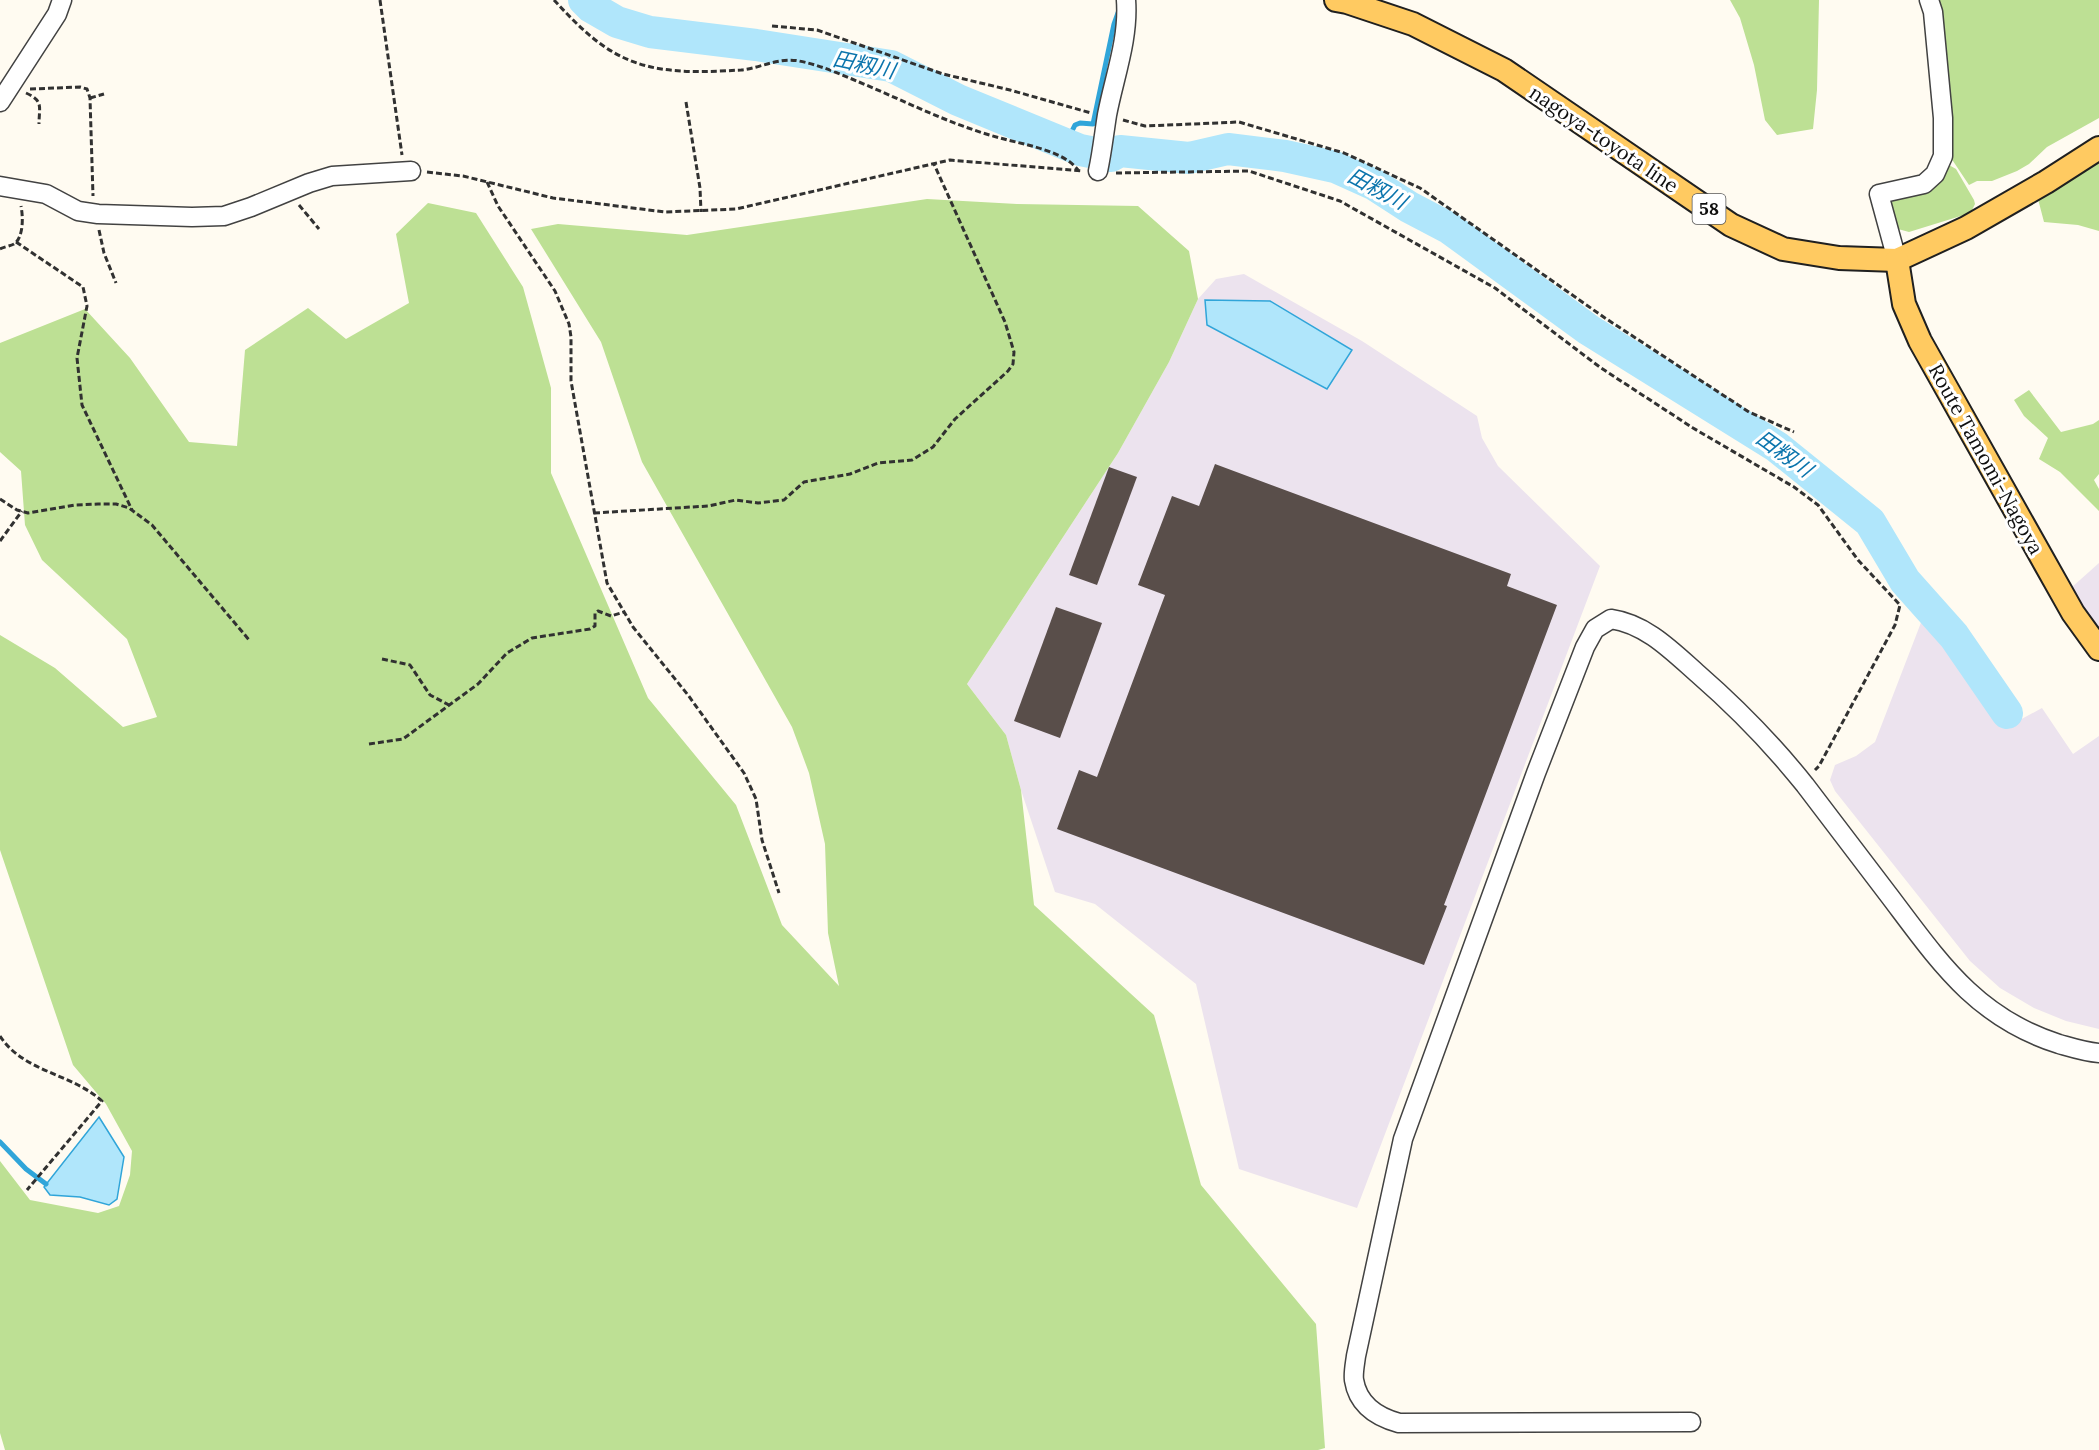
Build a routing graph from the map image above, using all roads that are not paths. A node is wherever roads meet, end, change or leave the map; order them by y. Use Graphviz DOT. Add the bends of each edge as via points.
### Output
graph roads {
  1 [pos="62,0"];
  2 [pos="1126,0"];
  3 [pos="1336,0"];
  4 [pos="1929,0"];
  5 [pos="0,102"];
  6 [pos="2099,148"];
  7 [pos="1099,166"];
  8 [pos="411,171"];
  9 [pos="0,186"];
  10 [pos="1897,260"];
  11 [pos="2099,649"];
  12 [pos="2099,1053"];
  13 [pos="1691,1422"];
  1 -- 5 [label="street"];
  2 -- 7 [label="street" via="1127,14"];
  3 -- 10 [label="main road, nagoya-toyota line / 58" via="1413,24 1504,70 1731,225 1783,249 1839,258"];
  4 -- 10 [label="street" via="1943,118 1943,156 1935,174 1924,184 1879,194"];
  6 -- 10 [label="main road, nagoya-toyota line / 58" via="1966,228"];
  8 -- 9 [label="street" via="332,177 224,216 96,214 78,211 46,194"];
  10 -- 11 [label="main road, Route Tamomi-Nagoya" via="1904,304 1920,341 2073,614"];
  12 -- 13 [label="street" via="2037,1037 2003,1019 1976,998 1944,968 1803,782 1744,716 1641,628 1611,619 1595,629 1536,773 1403,1139 1353,1379 1368,1408 1399,1423"];
}
